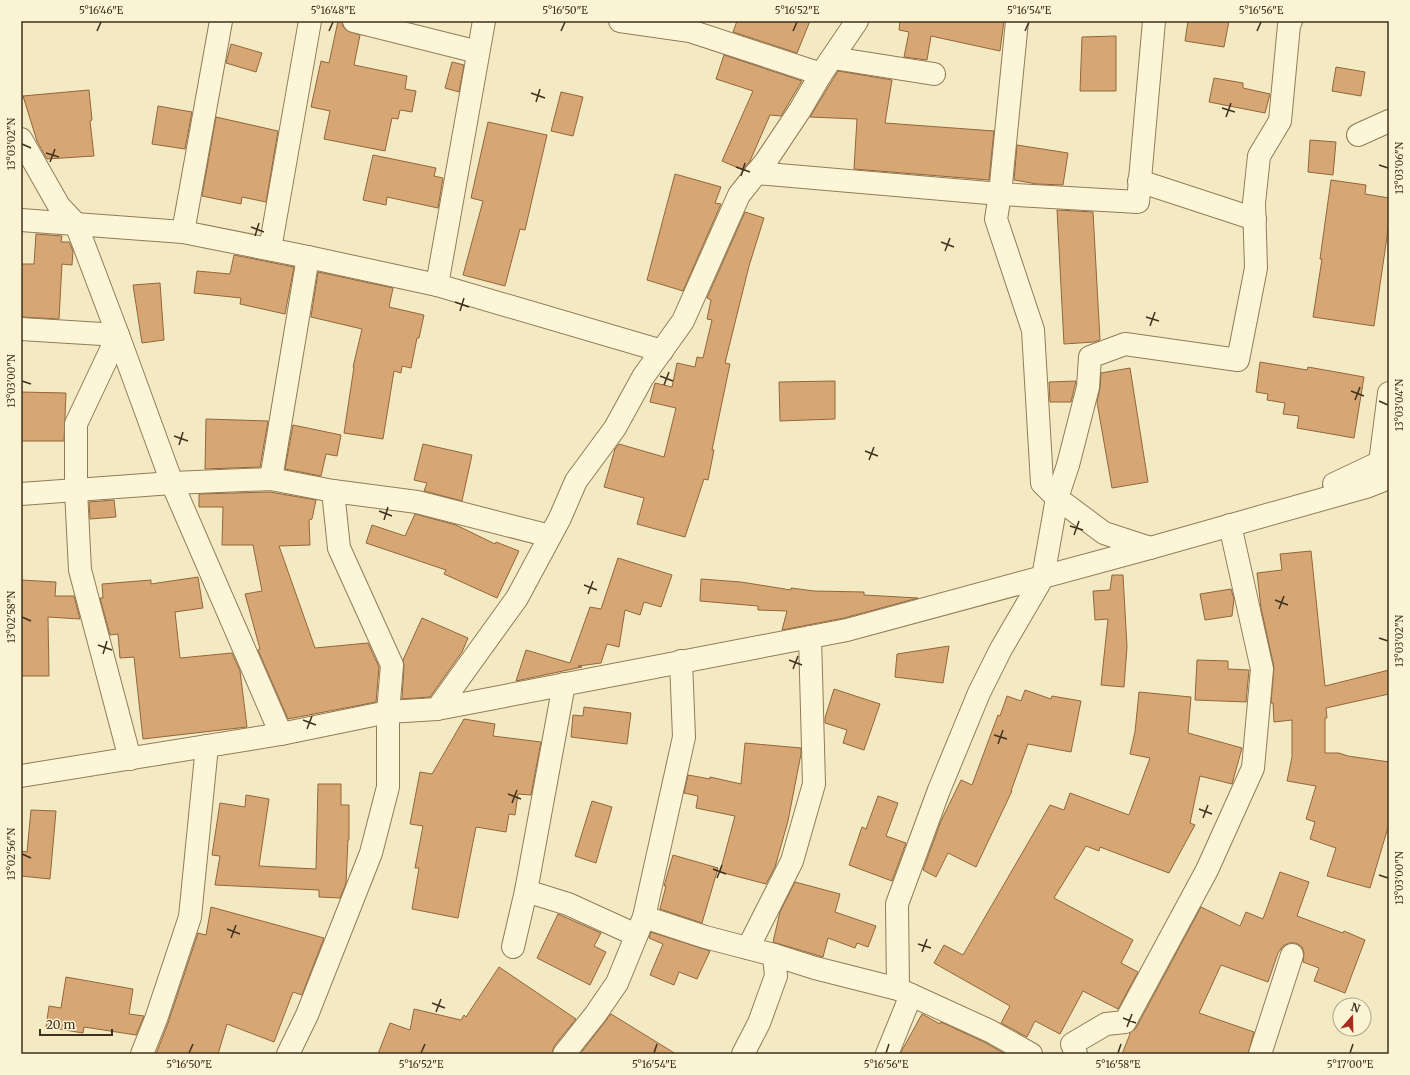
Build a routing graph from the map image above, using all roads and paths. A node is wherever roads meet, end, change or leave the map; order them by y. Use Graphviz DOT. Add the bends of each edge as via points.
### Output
graph roads {
  1 [pos="221,21"];
  2 [pos="310,21"];
  3 [pos="354,21"];
  4 [pos="484,21"];
  5 [pos="620,21"];
  6 [pos="858,21"];
  7 [pos="1017,21"];
  8 [pos="1154,21"];
  9 [pos="1291,21"];
  10 [pos="478,52"];
  11 [pos="827,66"];
  12 [pos="934,74"];
  13 [pos="1389,121"];
  14 [pos="1358,135"];
  15 [pos="21,139"];
  16 [pos="756,173"];
  17 [pos="1139,181"];
  18 [pos="1000,194"];
  19 [pos="1255,218"];
  20 [pos="21,220"];
  21 [pos="76,224"];
  22 [pos="183,232"];
  23 [pos="270,249"];
  24 [pos="308,257"];
  25 [pos="437,285"];
  26 [pos="21,329"];
  27 [pos="118,335"];
  28 [pos="662,351"];
  29 [pos="1389,393"];
  30 [pos="1386,467"];
  31 [pos="271,479"];
  32 [pos="172,483"];
  33 [pos="76,490"];
  34 [pos="333,491"];
  35 [pos="21,494"];
  36 [pos="1057,498"];
  37 [pos="1230,525"];
  38 [pos="550,536"];
  39 [pos="1150,548"];
  40 [pos="1043,577"];
  41 [pos="810,637"];
  42 [pos="680,661"];
  43 [pos="564,684"];
  44 [pos="437,709"];
  45 [pos="388,712"];
  46 [pos="281,734"];
  47 [pos="207,746"];
  48 [pos="130,759"];
  49 [pos="21,776"];
  50 [pos="526,891"];
  51 [pos="640,926"];
  52 [pos="513,947"];
  53 [pos="748,948"];
  54 [pos="774,955"];
  55 [pos="1292,955"];
  56 [pos="904,992"];
  57 [pos="142,1054"];
  58 [pos="288,1054"];
  59 [pos="564,1054"];
  60 [pos="743,1054"];
  61 [pos="886,1054"];
  62 [pos="1031,1054"];
  63 [pos="1076,1054"];
  64 [pos="1260,1054"];
  1 -- 22 [label="street"];
  2 -- 23 [label="street"];
  3 -- 10 [label="street"];
  4 -- 10 [label="street"];
  5 -- 11 [label="street" via="690,31"];
  6 -- 11 [label="street"];
  7 -- 18 [label="street"];
  8 -- 17 [label="street"];
  9 -- 19 [label="street" via="1280,121 1259,156"];
  10 -- 25 [label="street"];
  11 -- 12 [label="street"];
  11 -- 16 [label="street"];
  13 -- 14 [label="street"];
  15 -- 21 [label="street" via="59,206"];
  16 -- 18 [label="street"];
  16 -- 28 [label="street" via="739,194 683,321"];
  17 -- 18 [label="street" via="1138,202"];
  17 -- 19 [label="street"];
  18 -- 36 [label="street" via="996,219 1033,330 1042,483"];
  19 -- 36 [label="street" via="1256,268 1238,360 1125,344 1090,357 1088,387"];
  20 -- 21 [label="street"];
  21 -- 22 [label="street"];
  21 -- 27 [label="street"];
  22 -- 23 [label="street"];
  23 -- 24 [label="street"];
  24 -- 25 [label="street"];
  24 -- 31 [label="street"];
  25 -- 28 [label="street"];
  26 -- 27 [label="street"];
  27 -- 32 [label="street"];
  27 -- 33 [label="street" via="76,424"];
  28 -- 38 [label="street" via="643,378 615,428 576,480"];
  29 -- 30 [label="street"];
  30 -- 37 [label="street" via="1366,486"];
  31 -- 32 [label="street"];
  31 -- 34 [label="street"];
  32 -- 33 [label="street"];
  32 -- 46 [label="street"];
  33 -- 35 [label="street"];
  33 -- 48 [label="street" via="80,570"];
  34 -- 38 [label="street" via="417,502"];
  34 -- 45 [label="street" via="338,548 392,665"];
  36 -- 39 [label="street" via="1104,533"];
  36 -- 40 [label="street"];
  37 -- 39 [label="street"];
  37 -- 63 [label="street" via="1262,669 1253,768 1207,870 1125,1022 1106,1024 1072,1044"];
  38 -- 44 [label="street" via="516,598"];
  39 -- 40 [label="street"];
  40 -- 41 [label="street" via="847,630"];
  40 -- 56 [label="street" via="979,693 939,790 897,904"];
  41 -- 42 [label="street"];
  41 -- 53 [label="street" via="814,784 792,861"];
  42 -- 43 [label="street"];
  42 -- 51 [label="street" via="684,737"];
  43 -- 44 [label="street"];
  43 -- 50 [label="street"];
  44 -- 45 [label="street"];
  45 -- 46 [label="street"];
  45 -- 58 [label="street" via="388,787 371,853 307,1014"];
  46 -- 47 [label="street"];
  47 -- 48 [label="street"];
  47 -- 57 [label="street" via="190,917"];
  48 -- 49 [label="street"];
  50 -- 51 [label="street"];
  50 -- 52 [label="street"];
  51 -- 53 [label="street" via="705,937"];
  51 -- 59 [label="street" via="617,983"];
  53 -- 54 [label="street"];
  54 -- 56 [label="street"];
  54 -- 60 [label="street" via="776,976 759,1022"];
  55 -- 64 [label="street"];
  56 -- 61 [label="street"];
  56 -- 62 [label="street" via="990,1031"];
}
